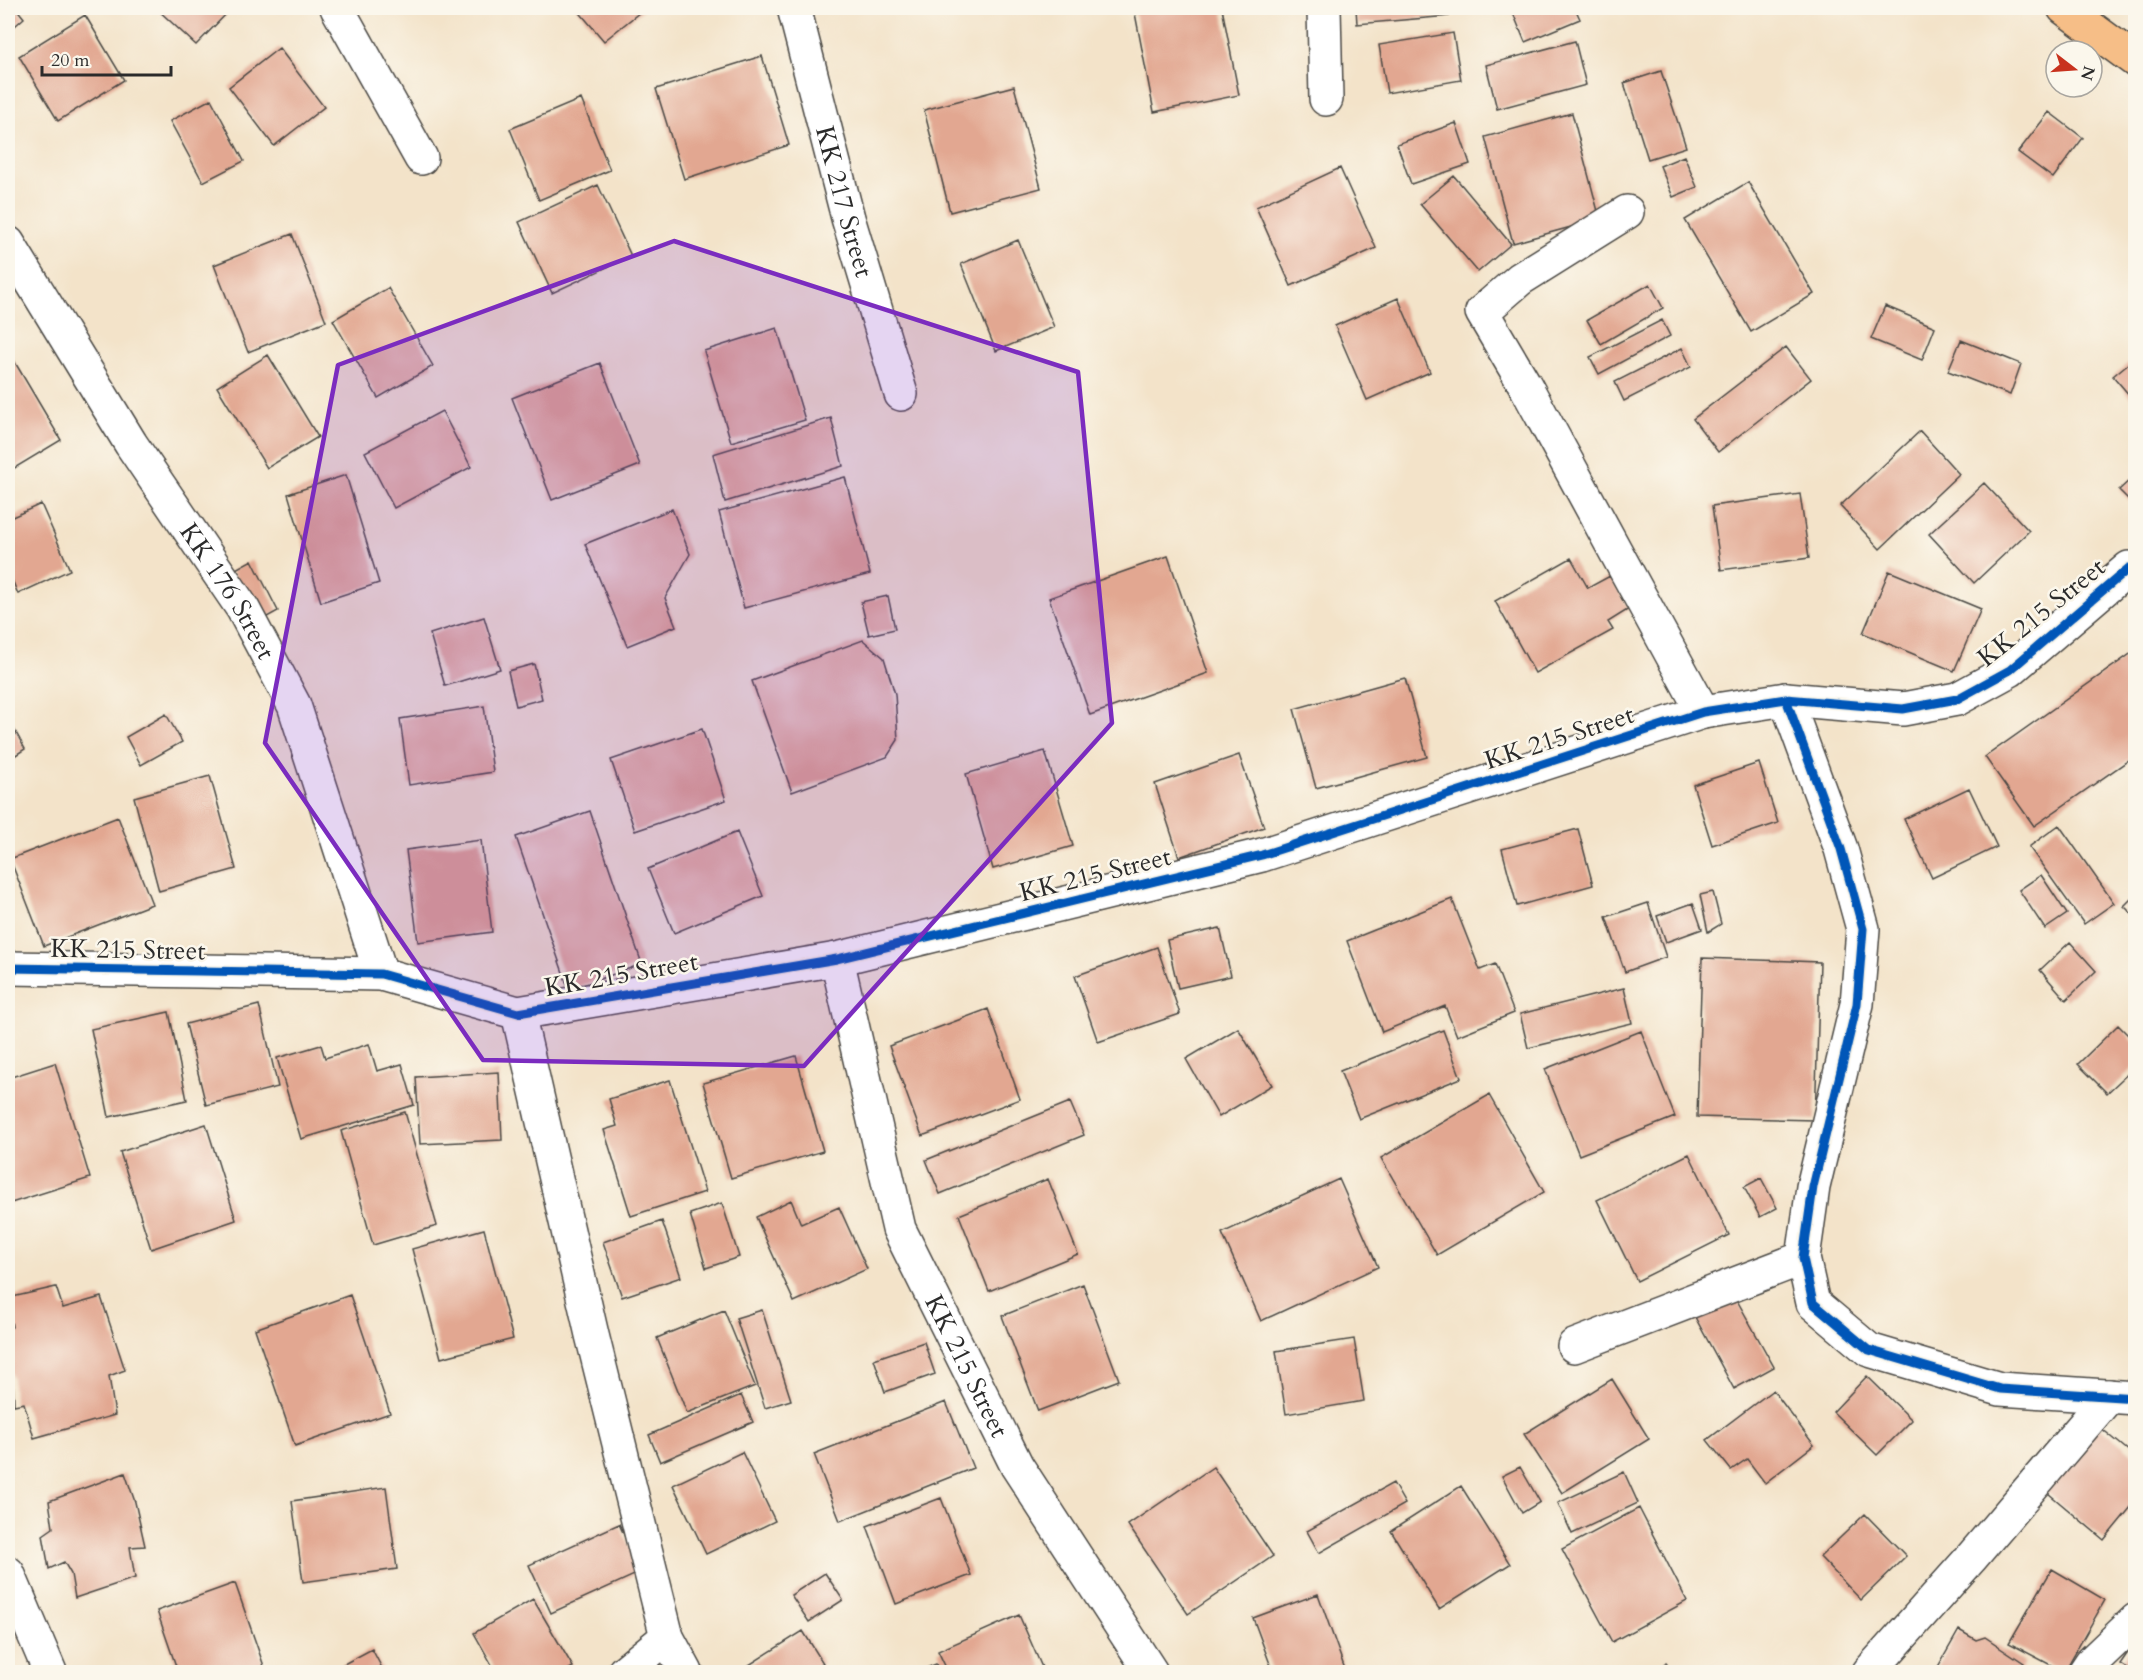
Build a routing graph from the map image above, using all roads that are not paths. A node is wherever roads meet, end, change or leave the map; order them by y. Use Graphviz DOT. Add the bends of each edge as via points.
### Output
graph roads {
  1 [pos="337,8"];
  2 [pos="794,8"];
  3 [pos="1324,8"];
  4 [pos="2064,8"];
  5 [pos="2136,61"];
  6 [pos="1326,99"];
  7 [pos="421,158"];
  8 [pos="1627,212"];
  9 [pos="8,243"];
  10 [pos="901,394"];
  11 [pos="2136,569"];
  12 [pos="1786,699"];
  13 [pos="1703,712"];
  14 [pos="837,959"];
  15 [pos="8,968"];
  16 [pos="381,974"];
  17 [pos="518,1013"];
  18 [pos="1803,1258"];
  19 [pos="1574,1346"];
  20 [pos="2122,1397"];
  21 [pos="8,1573"];
  22 [pos="2136,1620"];
  23 [pos="667,1637"];
  24 [pos="50,1672"];
  25 [pos="624,1672"];
  26 [pos="686,1672"];
  27 [pos="1151,1672"];
  28 [pos="1869,1672"];
  29 [pos="2085,1672"];
  1 -- 7 [label="street"];
  2 -- 10 [label="street, KK 217 Street" via="848,218"];
  3 -- 6 [label="street"];
  4 -- 5 [label="main road"];
  8 -- 13 [label="street" via="1520,279 1482,312"];
  9 -- 16 [label="street, KK 176 Street" via="131,444 243,609 289,695"];
  11 -- 12 [label="street, KK 215 Street" via="2129,568 2010,670 1957,699 1902,709"];
  12 -- 13 [label="street, KK 215 Street"];
  12 -- 18 [label="street" via="1841,849 1863,928 1857,1004 1813,1187"];
  13 -- 14 [label="street, KK 215 Street" via="1262,855"];
  14 -- 17 [label="street, KK 215 Street"];
  14 -- 27 [label="street, KK 215 Street" via="899,1229 1017,1466"];
  15 -- 16 [label="street, KK 215 Street"];
  16 -- 17 [label="street, KK 215 Street"];
  17 -- 23 [label="street"];
  18 -- 19 [label="street"];
  18 -- 20 [label="street" via="1813,1303 1869,1350 2000,1389"];
  20 -- 28 [label="street"];
  21 -- 24 [label="street"];
  22 -- 29 [label="street"];
  23 -- 25 [label="street"];
  23 -- 26 [label="street"];
}
